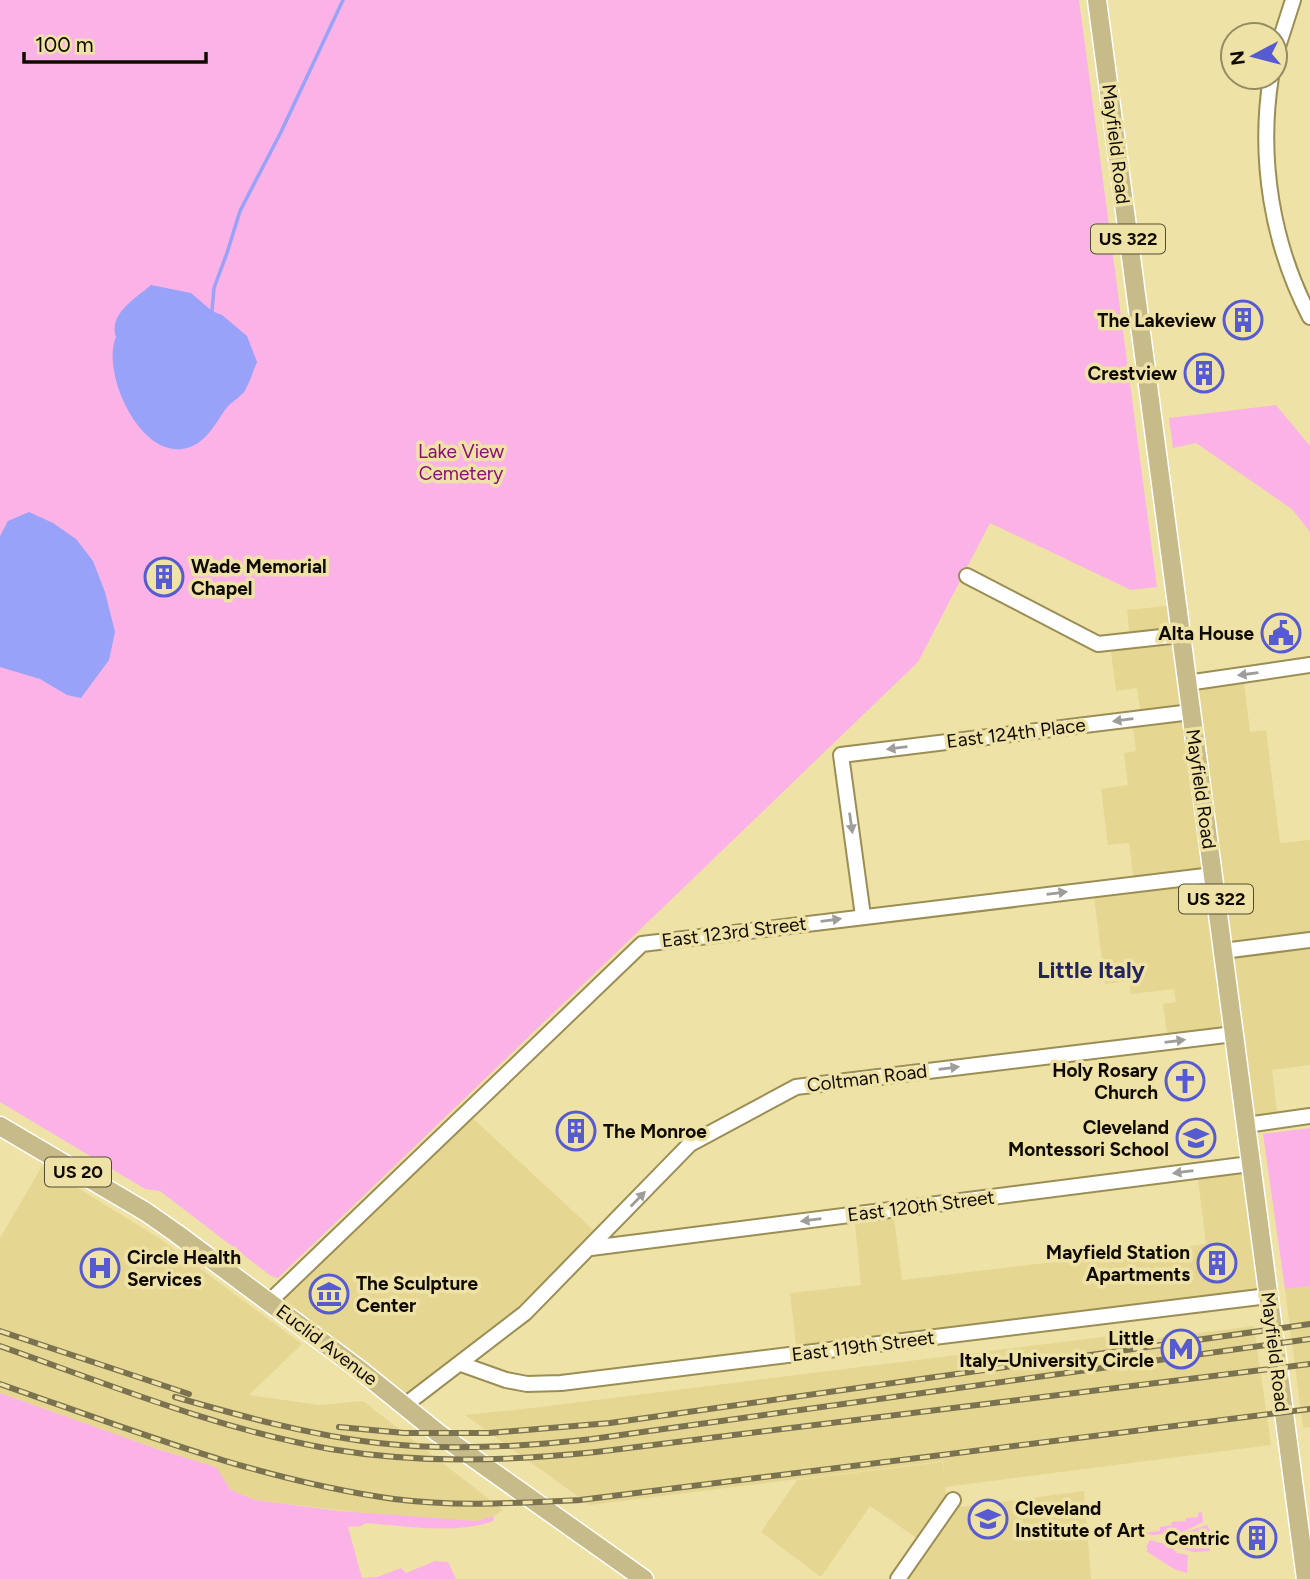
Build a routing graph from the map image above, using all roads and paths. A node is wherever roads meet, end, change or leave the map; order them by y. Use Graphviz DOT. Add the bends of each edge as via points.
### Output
graph roads {
  1 [pos="1097,0"];
  2 [pos="1293,0"];
  3 [pos="1286,21"];
  4 [pos="1270,91"];
  5 [pos="1310,317"];
  6 [pos="967,576"];
  7 [pos="1180,635"];
  8 [pos="1310,666"];
  9 [pos="1187,683"];
  10 [pos="1191,712"];
  11 [pos="1213,875"];
  12 [pos="863,916"];
  13 [pos="1310,940"];
  14 [pos="1223,951"];
  15 [pos="1234,1034"];
  16 [pos="1310,1116"];
  17 [pos="1246,1125"];
  18 [pos="0,1126"];
  19 [pos="1251,1164"];
  20 [pos="591,1248"];
  21 [pos="1268,1296"];
  22 [pos="269,1301"];
  23 [pos="461,1364"];
  24 [pos="405,1405"];
  25 [pos="953,1500"];
  26 [pos="635,1577"];
  27 [pos="898,1579"];
  28 [pos="1306,1579"];
  1 -- 7 [label="main road, Mayfield Road / US 322"];
  2 -- 3 [label="street"];
  4 -- 5 [label="street" via="1268,185 1284,256"];
  6 -- 7 [label="street" via="1098,644"];
  7 -- 9 [label="main road, Mayfield Road / US 322"];
  8 -- 9 [label="street, one-way"];
  9 -- 10 [label="main road, Mayfield Road / US 322"];
  10 -- 11 [label="main road, Mayfield Road / US 322"];
  10 -- 12 [label="street, East 124th Place, one-way" via="841,755"];
  12 -- 11 [label="street, East 123rd Street, one-way"];
  11 -- 14 [label="main road, Mayfield Road / US 322"];
  22 -- 12 [label="street, East 123rd Street, one-way" via="642,944"];
  13 -- 14 [label="street"];
  14 -- 15 [label="main road, Mayfield Road / US 322"];
  15 -- 17 [label="main road, Mayfield Road / US 322"];
  20 -- 15 [label="street, Coltman Road, one-way" via="690,1144 796,1087"];
  16 -- 17 [label="street"];
  17 -- 19 [label="main road, Mayfield Road / US 322"];
  18 -- 22 [label="main road, Euclid Avenue / US 20" via="146,1212"];
  19 -- 20 [label="street, East 120th Street, one-way"];
  19 -- 21 [label="main road, Mayfield Road / US 322"];
  20 -- 23 [label="street, Coltman Road" via="525,1313"];
  21 -- 23 [label="street, East 119th Street" via="561,1383 506,1381"];
  21 -- 28 [label="main road, Mayfield Road / US 322"];
  22 -- 24 [label="main road, Euclid Avenue / US 20"];
  23 -- 24 [label="street, Coltman Road"];
  24 -- 26 [label="main road, Euclid Avenue / US 20"];
  25 -- 27 [label="street"];
}
